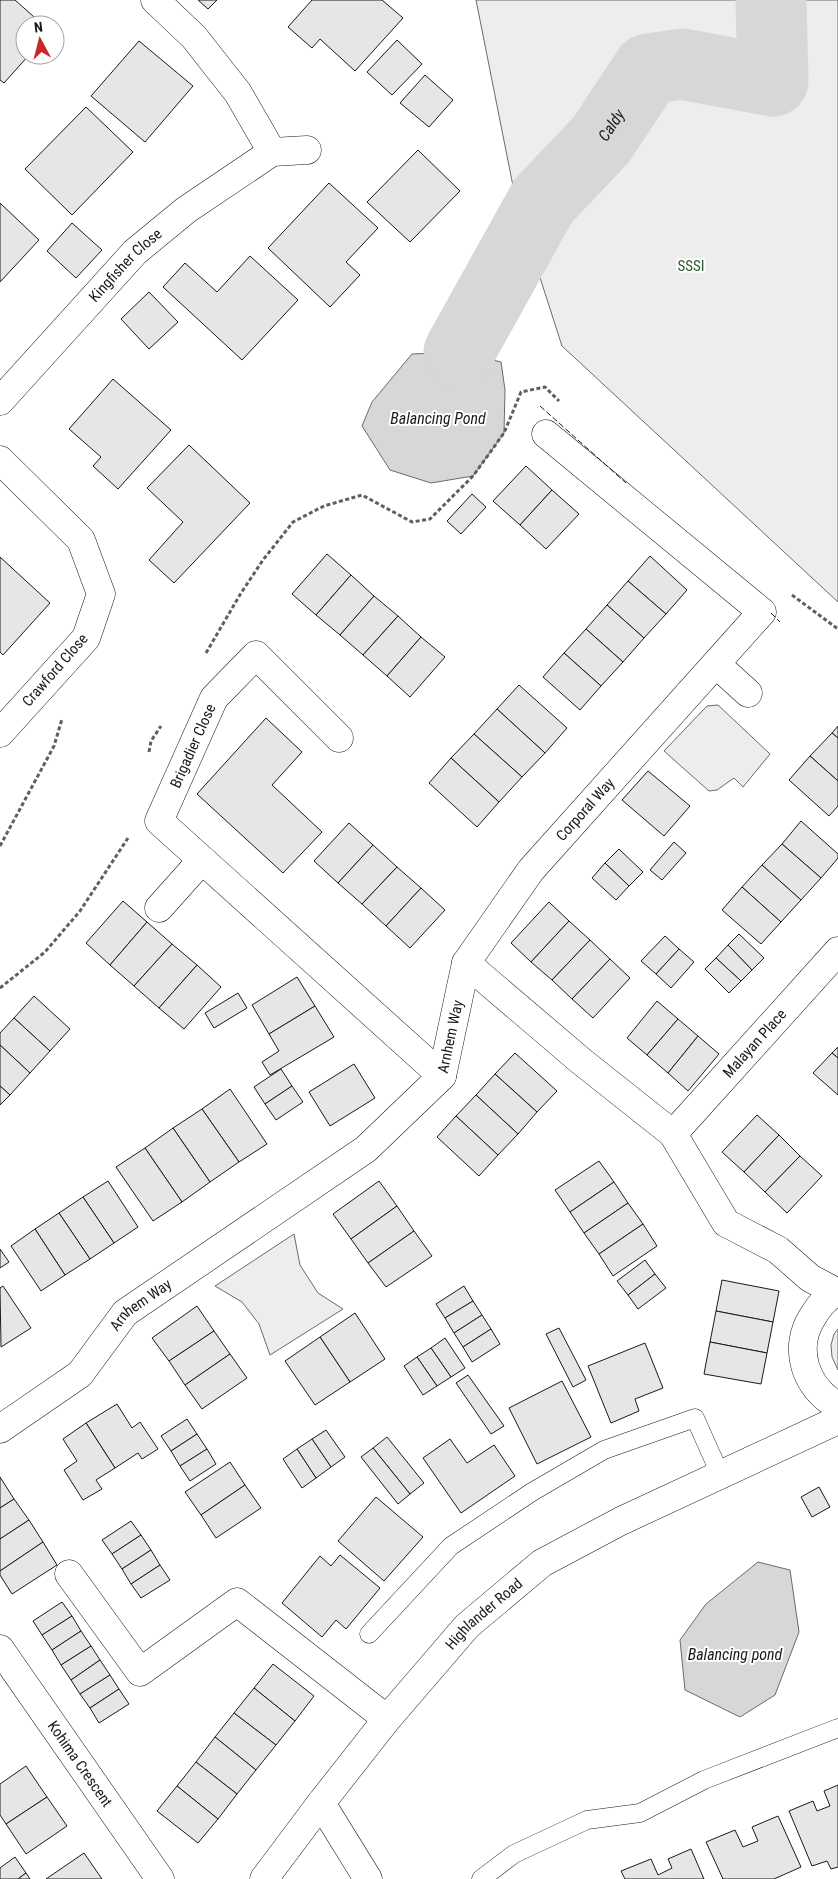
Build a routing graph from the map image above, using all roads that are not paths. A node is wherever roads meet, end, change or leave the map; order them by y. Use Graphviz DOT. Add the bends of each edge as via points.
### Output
graph roads {
  1 [pos="155,0"];
  2 [pos="307,150"];
  3 [pos="272,152"];
  4 [pos="0,401"];
  5 [pos="546,434"];
  6 [pos="0,460"];
  7 [pos="716,664"];
  8 [pos="748,693"];
  9 [pos="0,733"];
  10 [pos="339,738"];
  11 [pos="202,860"];
  12 [pos="159,908"];
  13 [pos="838,951"];
  14 [pos="466,963"];
  15 [pos="442,1076"];
  16 [pos="673,1134"];
  17 [pos="832,1296"];
  18 [pos="830,1401"];
  19 [pos="838,1420"];
  20 [pos="0,1428"];
  21 [pos="783,1445"];
  22 [pos="720,1474"];
  23 [pos="70,1574"];
  24 [pos="369,1634"];
  25 [pos="0,1649"];
  26 [pos="387,1719"];
  27 [pos="838,1728"];
  28 [pos="321,1803"];
  29 [pos="160,1879"];
  30 [pos="264,1879"];
  31 [pos="368,1879"];
  32 [pos="481,1879"];
  1 -- 3 [label="street" via="194,37 238,93"];
  2 -- 3 [label="street"];
  3 -- 4 [label="street, Kingfisher Close" via="186,210 135,252"];
  5 -- 7 [label="street, Corporal Way" via="762,612"];
  6 -- 9 [label="street, Crawford Close" via="81,540 101,594 86,638"];
  7 -- 8 [label="street"];
  7 -- 14 [label="street, Corporal Way" via="531,870"];
  10 -- 11 [label="street, Brigadier Close" via="256,655 214,698 159,821"];
  11 -- 12 [label="street"];
  11 -- 15 [label="street, Brigadier Close"];
  13 -- 16 [label="street, Malayan Place"];
  14 -- 15 [label="street, Arnhem Way"];
  14 -- 16 [label="street"];
  15 -- 20 [label="street, Arnhem Way" via="366,1149 125,1313 80,1374"];
  16 -- 17 [label="street" via="726,1223 778,1250"];
  17 -- 18 [label="street" via="807,1325 802,1343 803,1362 810,1380"];
  18 -- 21 [label="street, Highlander Road"];
  19 -- 21 [label="street, Highlander Road"];
  21 -- 22 [label="street, Highlander Road"];
  22 -- 24 [label="lane" via="695,1418 604,1450 532,1492 451,1546"];
  22 -- 26 [label="street, Highlander Road" via="542,1563 467,1626"];
  23 -- 26 [label="street" via="140,1672 237,1602"];
  25 -- 29 [label="street, Kohima Crescent"];
  26 -- 28 [label="street, Highlander Road"];
  27 -- 32 [label="lane" via="704,1780 640,1813 587,1820 514,1854"];
  28 -- 30 [label="street, Highlander Road"];
  28 -- 31 [label="street"];
}
